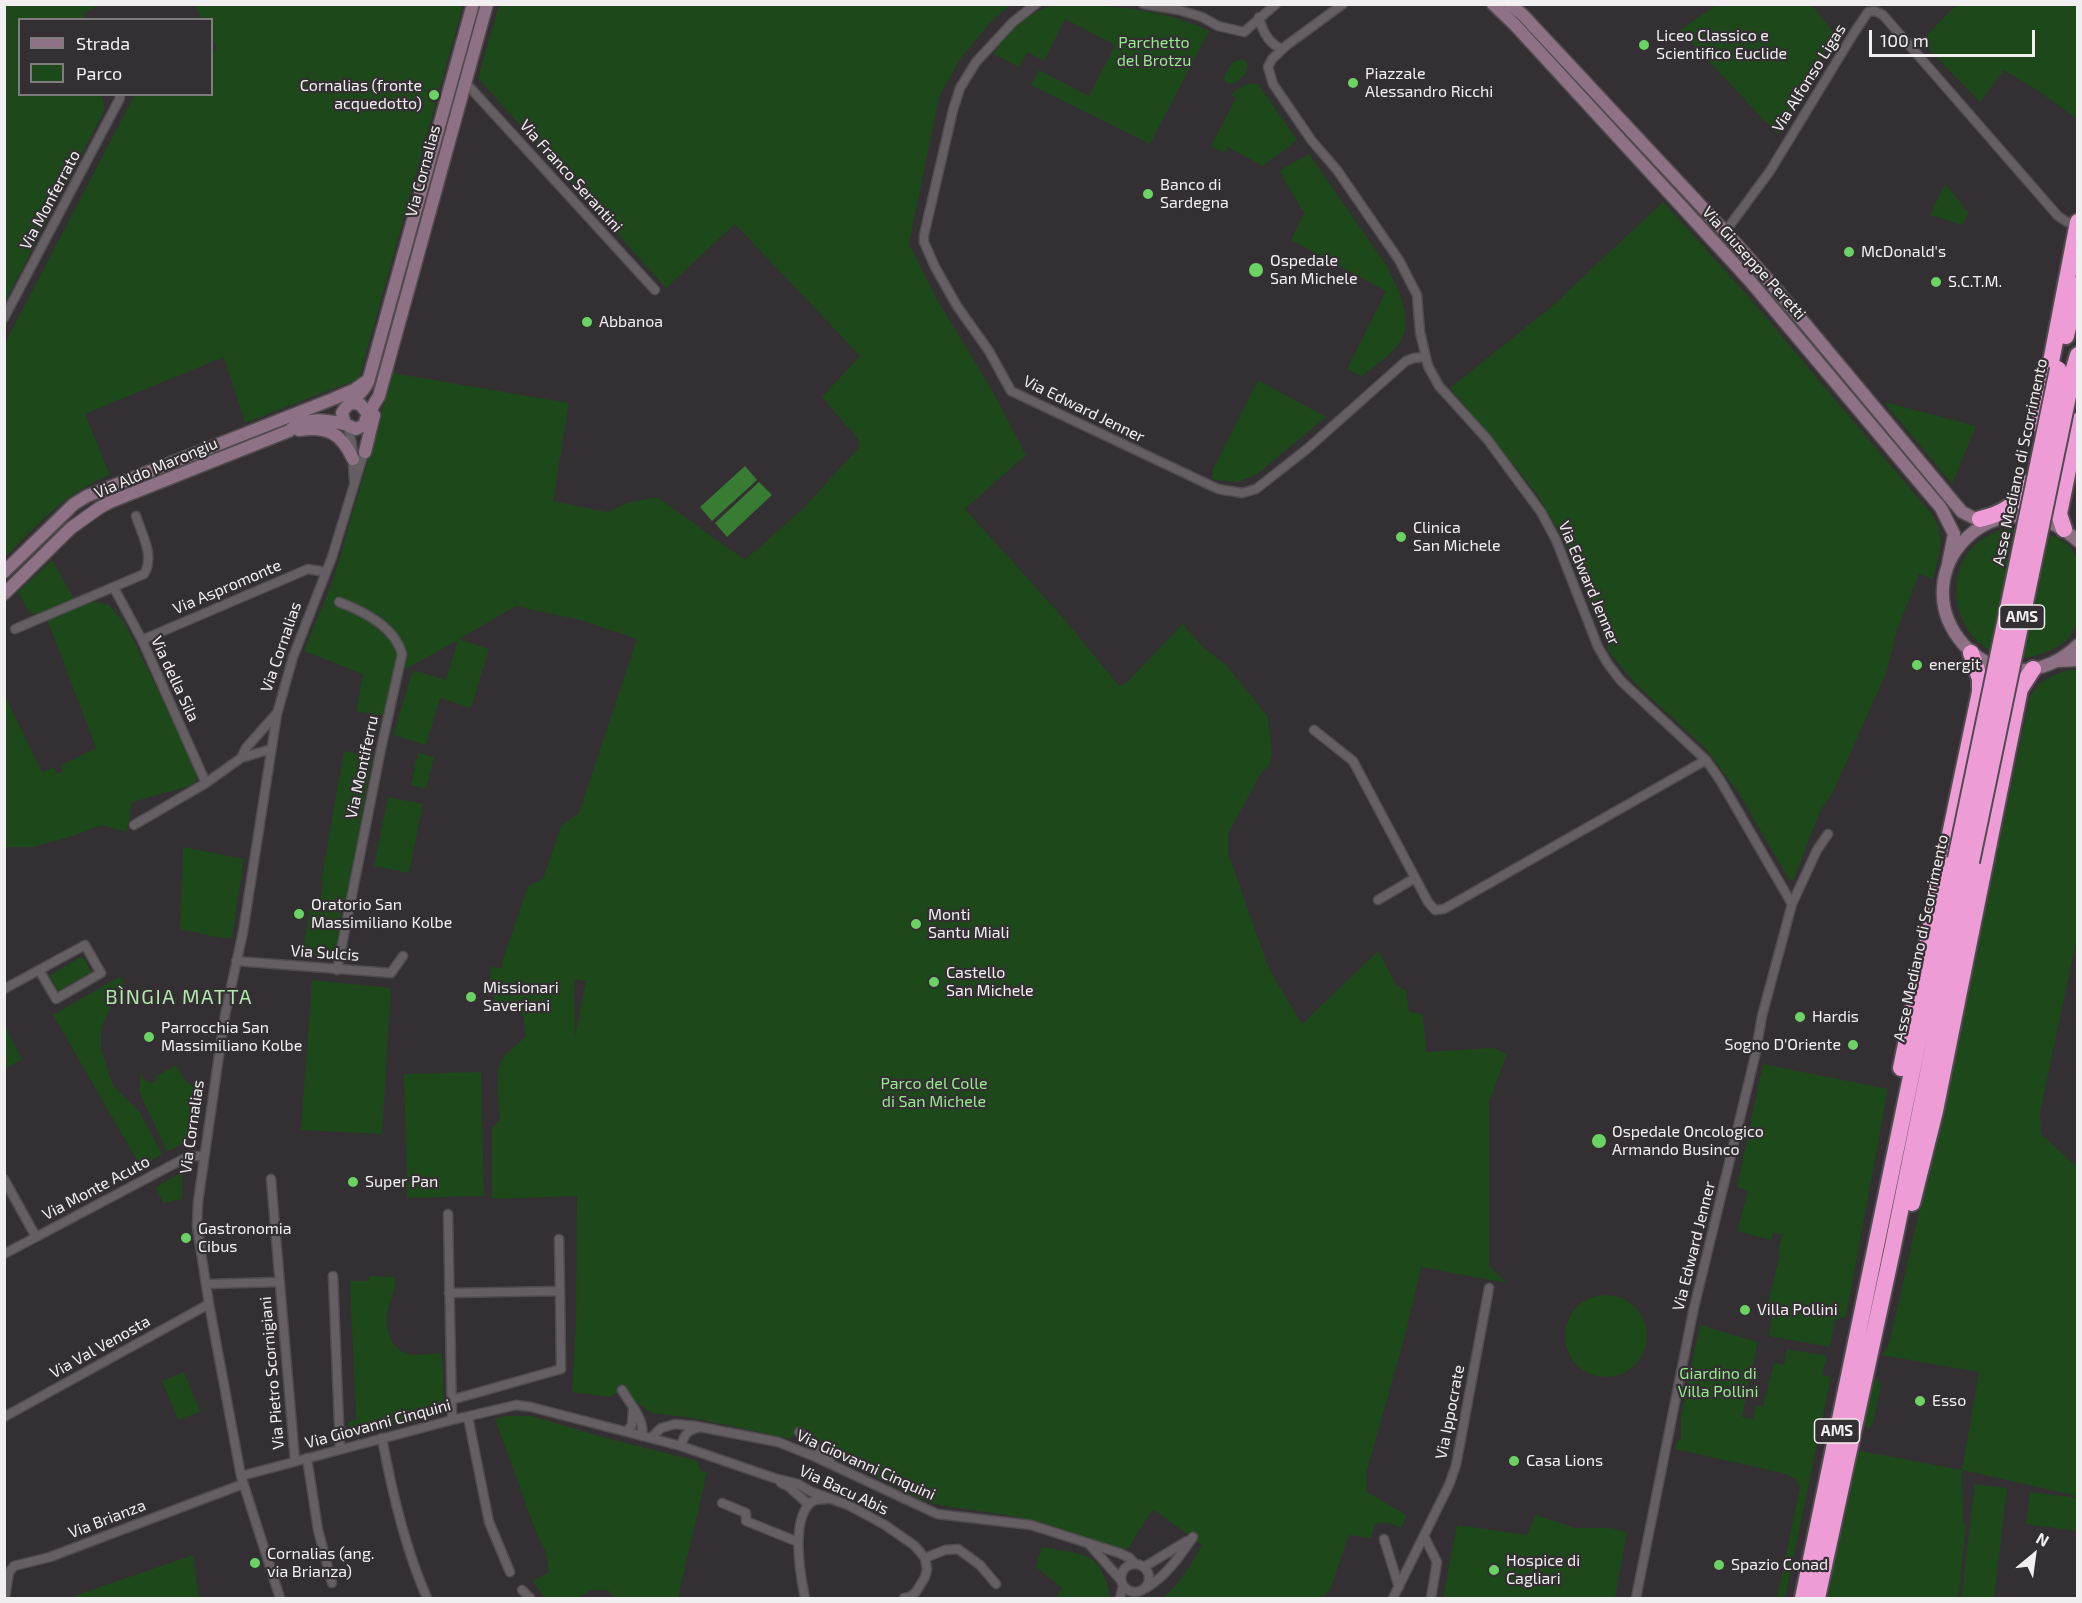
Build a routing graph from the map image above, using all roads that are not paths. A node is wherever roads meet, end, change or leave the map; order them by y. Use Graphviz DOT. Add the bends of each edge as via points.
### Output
graph roads {
  1 [pos="473,4"];
  2 [pos="487,4"];
  3 [pos="1036,4"];
  4 [pos="1143,4"];
  5 [pos="1276,4"];
  6 [pos="1343,4"];
  7 [pos="1492,4"];
  8 [pos="1510,4"];
  9 [pos="1259,17"];
  10 [pos="1282,49"];
  11 [pos="464,81"];
  12 [pos="120,96"];
  13 [pos="2077,223"];
  14 [pos="1725,232"];
  15 [pos="2078,285"];
  16 [pos="655,290"];
  17 [pos="4,318"];
  18 [pos="2078,355"];
  19 [pos="1425,357"];
  20 [pos="2066,370"];
  21 [pos="368,379"];
  22 [pos="379,396"];
  23 [pos="336,398"];
  24 [pos="351,403"];
  25 [pos="367,418"];
  26 [pos="2078,421"];
  27 [pos="346,426"];
  28 [pos="289,431"];
  29 [pos="365,452"];
  30 [pos="353,459"];
  31 [pos="2028,483"];
  32 [pos="354,487"];
  33 [pos="2021,515"];
  34 [pos="136,516"];
  35 [pos="1985,520"];
  36 [pos="2064,529"];
  37 [pos="2078,541"];
  38 [pos="1948,564"];
  39 [pos="4,572"];
  40 [pos="326,572"];
  41 [pos="114,588"];
  42 [pos="4,594"];
  43 [pos="339,602"];
  44 [pos="15,629"];
  45 [pos="142,640"];
  46 [pos="2078,645"];
  47 [pos="1971,653"];
  48 [pos="2078,660"];
  49 [pos="2058,661"];
  50 [pos="2033,669"];
  51 [pos="277,714"];
  52 [pos="1314,730"];
  53 [pos="1970,742"];
  54 [pos="271,748"];
  55 [pos="2006,753"];
  56 [pos="242,758"];
  57 [pos="1706,760"];
  58 [pos="206,783"];
  59 [pos="134,825"];
  60 [pos="1828,834"];
  61 [pos="1963,861"];
  62 [pos="1415,878"];
  63 [pos="1378,900"];
  64 [pos="1792,904"];
  65 [pos="403,956"];
  66 [pos="236,961"];
  67 [pos="39,970"];
  68 [pos="337,970"];
  69 [pos="4,988"];
  70 [pos="204,1156"];
  71 [pos="4,1179"];
  72 [pos="271,1179"];
  73 [pos="448,1214"];
  74 [pos="36,1237"];
  75 [pos="559,1239"];
  76 [pos="1892,1251"];
  77 [pos="4,1254"];
  78 [pos="1873,1264"];
  79 [pos="333,1276"];
  80 [pos="279,1282"];
  81 [pos="207,1284"];
  82 [pos="1489,1288"];
  83 [pos="560,1291"];
  84 [pos="449,1293"];
  85 [pos="209,1304"];
  86 [pos="622,1390"];
  87 [pos="451,1400"];
  88 [pos="633,1409"];
  89 [pos="4,1417"];
  90 [pos="468,1417"];
  91 [pos="452,1420"];
  92 [pos="672,1424"];
  93 [pos="699,1428"];
  94 [pos="627,1431"];
  95 [pos="799,1432"];
  96 [pos="647,1437"];
  97 [pos="382,1438"];
  98 [pos="666,1442"];
  99 [pos="681,1446"];
  100 [pos="340,1449"];
  101 [pos="307,1458"];
  102 [pos="295,1461"];
  103 [pos="838,1467"];
  104 [pos="774,1478"];
  105 [pos="242,1480"];
  106 [pos="830,1498"];
  107 [pos="722,1503"];
  108 [pos="808,1504"];
  109 [pos="1424,1536"];
  110 [pos="1384,1539"];
  111 [pos="798,1542"];
  112 [pos="1090,1545"];
  113 [pos="925,1558"];
  114 [pos="1139,1565"];
  115 [pos="510,1572"];
  116 [pos="332,1583"];
  117 [pos="1122,1583"];
  118 [pos="996,1584"];
  119 [pos="1399,1587"];
  120 [pos="522,1590"];
  121 [pos="1142,1593"];
  122 [pos="5,1599"];
  123 [pos="280,1599"];
  124 [pos="427,1599"];
  125 [pos="530,1599"];
  126 [pos="805,1599"];
  127 [pos="904,1599"];
  128 [pos="1120,1599"];
  129 [pos="1393,1599"];
  130 [pos="1431,1599"];
  131 [pos="1635,1599"];
  132 [pos="1803,1599"];
  133 [pos="1817,1599"];
  1 -- 21 [label="street, Via Cornalias"];
  2 -- 11 [label="street, Via Cornalias"];
  3 -- 19 [label="street, Via Edward Jenner" via="1013,22 976,62 960,88 924,235 935,267 1011,391 1218,489 1242,493 1256,489 1307,449 1406,361"];
  4 -- 9 [label="street" via="1179,10 1244,32"];
  5 -- 9 [label="street"];
  6 -- 10 [label="street"];
  7 -- 38 [label="street, Via Giuseppe Peretti" via="1750,281 1941,508 1954,534"];
  8 -- 14 [label="street, Via Giuseppe Peretti"];
  9 -- 10 [label="street" via="1262,29"];
  10 -- 19 [label="street, Via Edward Jenner" via="1268,67 1273,84 1399,260 1417,295"];
  11 -- 16 [label="street, Via Franco Serantini"];
  11 -- 22 [label="street, Via Cornalias"];
  12 -- 17 [label="street, Via Monferrato"];
  13 -- 14 [label="street, Via Alfonso Ligas" via="2058,216 1883,15 1875,11 1868,12 1770,171"];
  13 -- 31 [label="highway"];
  14 -- 35 [label="street, Via Giuseppe Peretti" via="1962,512"];
  15 -- 20 [label="highway, Asse Mediano di Scorrimento / AMS"];
  18 -- 20 [label="highway, Asse Mediano di Scorrimento / AMS"];
  19 -- 57 [label="street, Via Edward Jenner" via="1439,386 1541,512 1608,664"];
  20 -- 61 [label="highway, Asse Mediano di Scorrimento / AMS, bridge"];
  21 -- 23 [label="street, Via Aldo Marongiu"];
  21 -- 24 [label="street, Via Cornalias" via="364,390"];
  22 -- 25 [label="street, Via Cornalias"];
  22 -- 29 [label="street"];
  23 -- 24 [label="street"];
  23 -- 39 [label="street, Via Aldo Marongiu" via="87,496"];
  24 -- 25 [label="street" via="364,406"];
  24 -- 27 [label="street" via="342,414"];
  25 -- 27 [label="street" via="360,428"];
  25 -- 29 [label="street, Via Cornalias"];
  26 -- 36 [label="highway" via="2059,514"];
  27 -- 28 [label="street, Via Aldo Marongiu" via="314,419"];
  27 -- 30 [label="street, Via Cornalias"];
  28 -- 30 [label="street" via="319,428 332,432 346,443"];
  28 -- 42 [label="street, Via Aldo Marongiu" via="99,508 71,528"];
  29 -- 32 [label="street, Via Cornalias"];
  30 -- 32 [label="street, Via Cornalias"];
  31 -- 33 [label="highway"];
  31 -- 35 [label="highway" via="2011,507"];
  32 -- 40 [label="street, Via Cornalias"];
  33 -- 35 [label="street"];
  33 -- 36 [label="street" via="2043,519"];
  34 -- 41 [label="street" via="150,558 148,567 144,574"];
  35 -- 38 [label="street" via="1958,546"];
  36 -- 37 [label="street"];
  38 -- 47 [label="street, Via Giuseppe Peretti" via="1942,588 1945,612 1955,635"];
  40 -- 45 [label="street, Via Aspromonte" via="308,569"];
  40 -- 51 [label="street, Via Cornalias" via="298,641"];
  41 -- 44 [label="street"];
  41 -- 45 [label="street, Via della Sila"];
  43 -- 68 [label="street, Via Montiferru" via="380,623 402,654"];
  45 -- 58 [label="street, Via della Sila"];
  46 -- 49 [label="street"];
  47 -- 50 [label="street" via="1996,667"];
  47 -- 53 [label="highway" via="1980,692"];
  48 -- 49 [label="street"];
  49 -- 50 [label="street"];
  50 -- 55 [label="highway" via="2020,689"];
  51 -- 54 [label="street, Via Cornalias"];
  51 -- 56 [label="street" via="246,748"];
  52 -- 62 [label="street" via="1353,761"];
  53 -- 55 [label="highway" via="1990,734"];
  53 -- 78 [label="highway" via="1892,1113 1869,1242"];
  54 -- 56 [label="street"];
  54 -- 66 [label="street, Via Cornalias"];
  55 -- 76 [label="highway" via="1935,1111 1904,1232"];
  56 -- 58 [label="street"];
  57 -- 62 [label="street" via="1444,909 1436,910 1428,902"];
  57 -- 64 [label="street, Via Edward Jenner"];
  58 -- 59 [label="street"];
  60 -- 64 [label="street, Via Edward Jenner"];
  61 -- 76 [label="highway, Asse Mediano di Scorrimento / AMS"];
  61 -- 78 [label="highway, Asse Mediano di Scorrimento / AMS"];
  62 -- 63 [label="street"];
  64 -- 131 [label="street, Via Edward Jenner" via="1693,1312"];
  65 -- 68 [label="street, Via Sulcis" via="391,973"];
  66 -- 68 [label="street, Via Sulcis"];
  66 -- 70 [label="street, Via Cornalias"];
  67 -- 67 [label="street" via="56,999 101,973 85,945"];
  67 -- 69 [label="street"];
  70 -- 74 [label="street, Via Monte Acuto" via="189,1156"];
  70 -- 81 [label="street, Via Cornalias" via="197,1226"];
  71 -- 74 [label="street"];
  72 -- 80 [label="street, Via Pietro Scornigiani"];
  73 -- 84 [label="street"];
  74 -- 77 [label="street, Via Monte Acuto"];
  75 -- 83 [label="street"];
  76 -- 133 [label="highway, Asse Mediano di Scorrimento / AMS"];
  78 -- 132 [label="highway, Asse Mediano di Scorrimento / AMS"];
  79 -- 100 [label="street"];
  80 -- 81 [label="street, Via Pietro Scornigiani"];
  80 -- 102 [label="street, Via Pietro Scornigiani"];
  81 -- 85 [label="street, Via Cornalias"];
  82 -- 109 [label="street, Via Ippocrate" via="1456,1465"];
  83 -- 84 [label="street"];
  83 -- 87 [label="street" via="561,1369"];
  84 -- 87 [label="street"];
  85 -- 89 [label="street, Via Val Venosta"];
  85 -- 105 [label="street, Via Cornalias"];
  86 -- 88 [label="street"];
  87 -- 91 [label="street"];
  88 -- 94 [label="street" via="632,1425"];
  88 -- 96 [label="street"];
  90 -- 91 [label="street, Via Giovanni Cinquini"];
  90 -- 94 [label="street, Via Giovanni Cinquini" via="516,1405"];
  90 -- 115 [label="street" via="489,1522"];
  91 -- 97 [label="street, Via Giovanni Cinquini"];
  92 -- 93 [label="street, Via Giovanni Cinquini"];
  92 -- 96 [label="street"];
  92 -- 98 [label="street"];
  93 -- 99 [label="street" via="689,1430"];
  93 -- 103 [label="street, Via Giovanni Cinquini" via="777,1442"];
  94 -- 96 [label="street, Via Giovanni Cinquini"];
  95 -- 103 [label="street"];
  96 -- 98 [label="street, Via Giovanni Cinquini"];
  97 -- 100 [label="street, Via Giovanni Cinquini"];
  97 -- 124 [label="street" via="413,1568"];
  98 -- 99 [label="street, Via Giovanni Cinquini"];
  99 -- 104 [label="street, Via Giovanni Cinquini"];
  100 -- 101 [label="street, Via Giovanni Cinquini"];
  101 -- 102 [label="street, Via Giovanni Cinquini"];
  101 -- 116 [label="street, Via Pietro Scornigiani" via="318,1530"];
  102 -- 105 [label="street, Via Giovanni Cinquini"];
  103 -- 112 [label="street, Via Giovanni Cinquini" via="937,1514 1031,1525"];
  104 -- 106 [label="street, Via Bacu Abis"];
  104 -- 108 [label="street"];
  105 -- 122 [label="street, Via Brianza" via="50,1557 14,1566 9,1572"];
  105 -- 123 [label="street, Via Cornalias"];
  106 -- 108 [label="street"];
  106 -- 113 [label="street, Via Bacu Abis" via="885,1525"];
  107 -- 111 [label="street" via="746,1514 746,1521"];
  108 -- 111 [label="street"];
  109 -- 119 [label="street, Via Ippocrate"];
  109 -- 130 [label="street" via="1437,1562"];
  110 -- 119 [label="street"];
  111 -- 126 [label="street"];
  112 -- 114 [label="street, Via Giovanni Cinquini" via="1119,1553"];
  112 -- 117 [label="street"];
  113 -- 118 [label="street" via="958,1549 980,1565"];
  113 -- 127 [label="street" via="925,1577 916,1592"];
  114 -- 117 [label="street" via="1126,1567"];
  114 -- 121 [label="street" via="1150,1580"];
  114 -- 121 [label="street" via="1166,1555 1193,1537 1173,1565"];
  117 -- 121 [label="street" via="1132,1593"];
  117 -- 128 [label="street"];
  119 -- 129 [label="street, Via Ippocrate"];
  120 -- 125 [label="street"];
}
